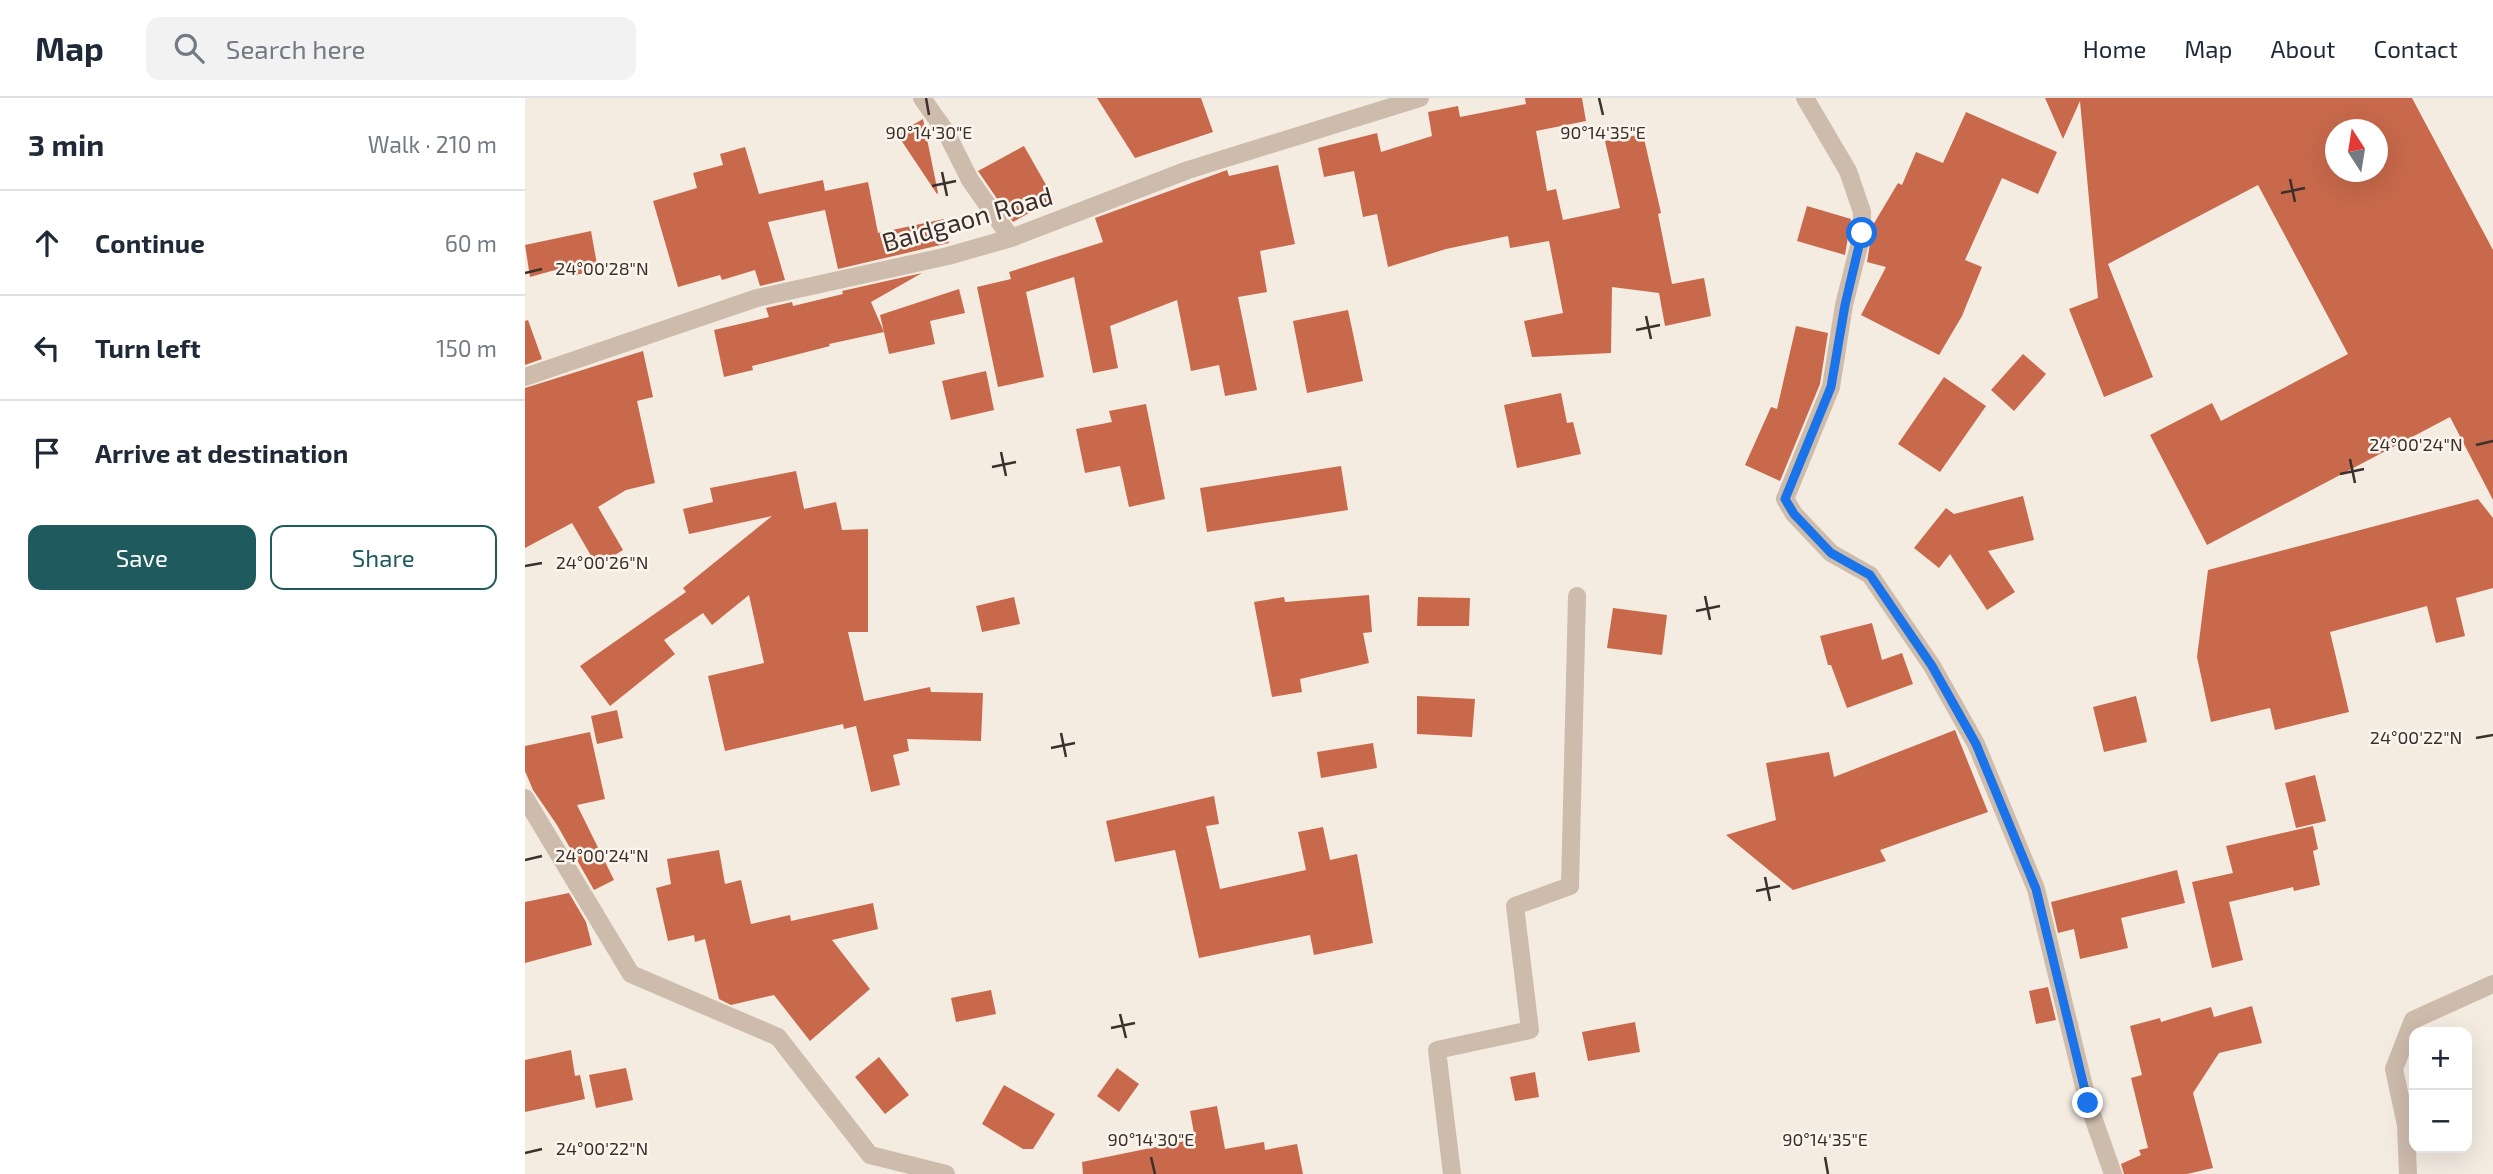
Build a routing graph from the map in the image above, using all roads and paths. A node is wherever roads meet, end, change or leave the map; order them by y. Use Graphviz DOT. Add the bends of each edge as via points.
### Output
graph roads {
  1 [pos="922,98"];
  2 [pos="1420,98"];
  3 [pos="1805,98"];
  4 [pos="1011,237"];
  5 [pos="525,377"];
  6 [pos="1577,596"];
  7 [pos="525,799"];
  8 [pos="2493,984"];
  9 [pos="2111,1170"];
  10 [pos="946,1174"];
  11 [pos="1452,1174"];
  12 [pos="2093,1174"];
  13 [pos="2408,1174"];
  1 -- 4 [label="street" via="946,132 970,180"];
  2 -- 4 [label="street, Baidgaon Road" via="1188,170"];
  3 -- 9 [label="street" via="1847,171 1862,212 1862,233 1831,387 1785,499 1831,553 1870,575 1932,666 1976,744 2036,889 2088,1103"];
  4 -- 5 [label="street, Baidgaon Road" via="947,256 757,298"];
  6 -- 11 [label="street" via="1570,886 1515,906 1530,1030 1437,1050"];
  7 -- 10 [label="street" via="631,974 778,1037 870,1155"];
  8 -- 13 [label="street" via="2413,1020 2394,1069 2406,1125"];
  9 -- 12 [label="street"];
}
